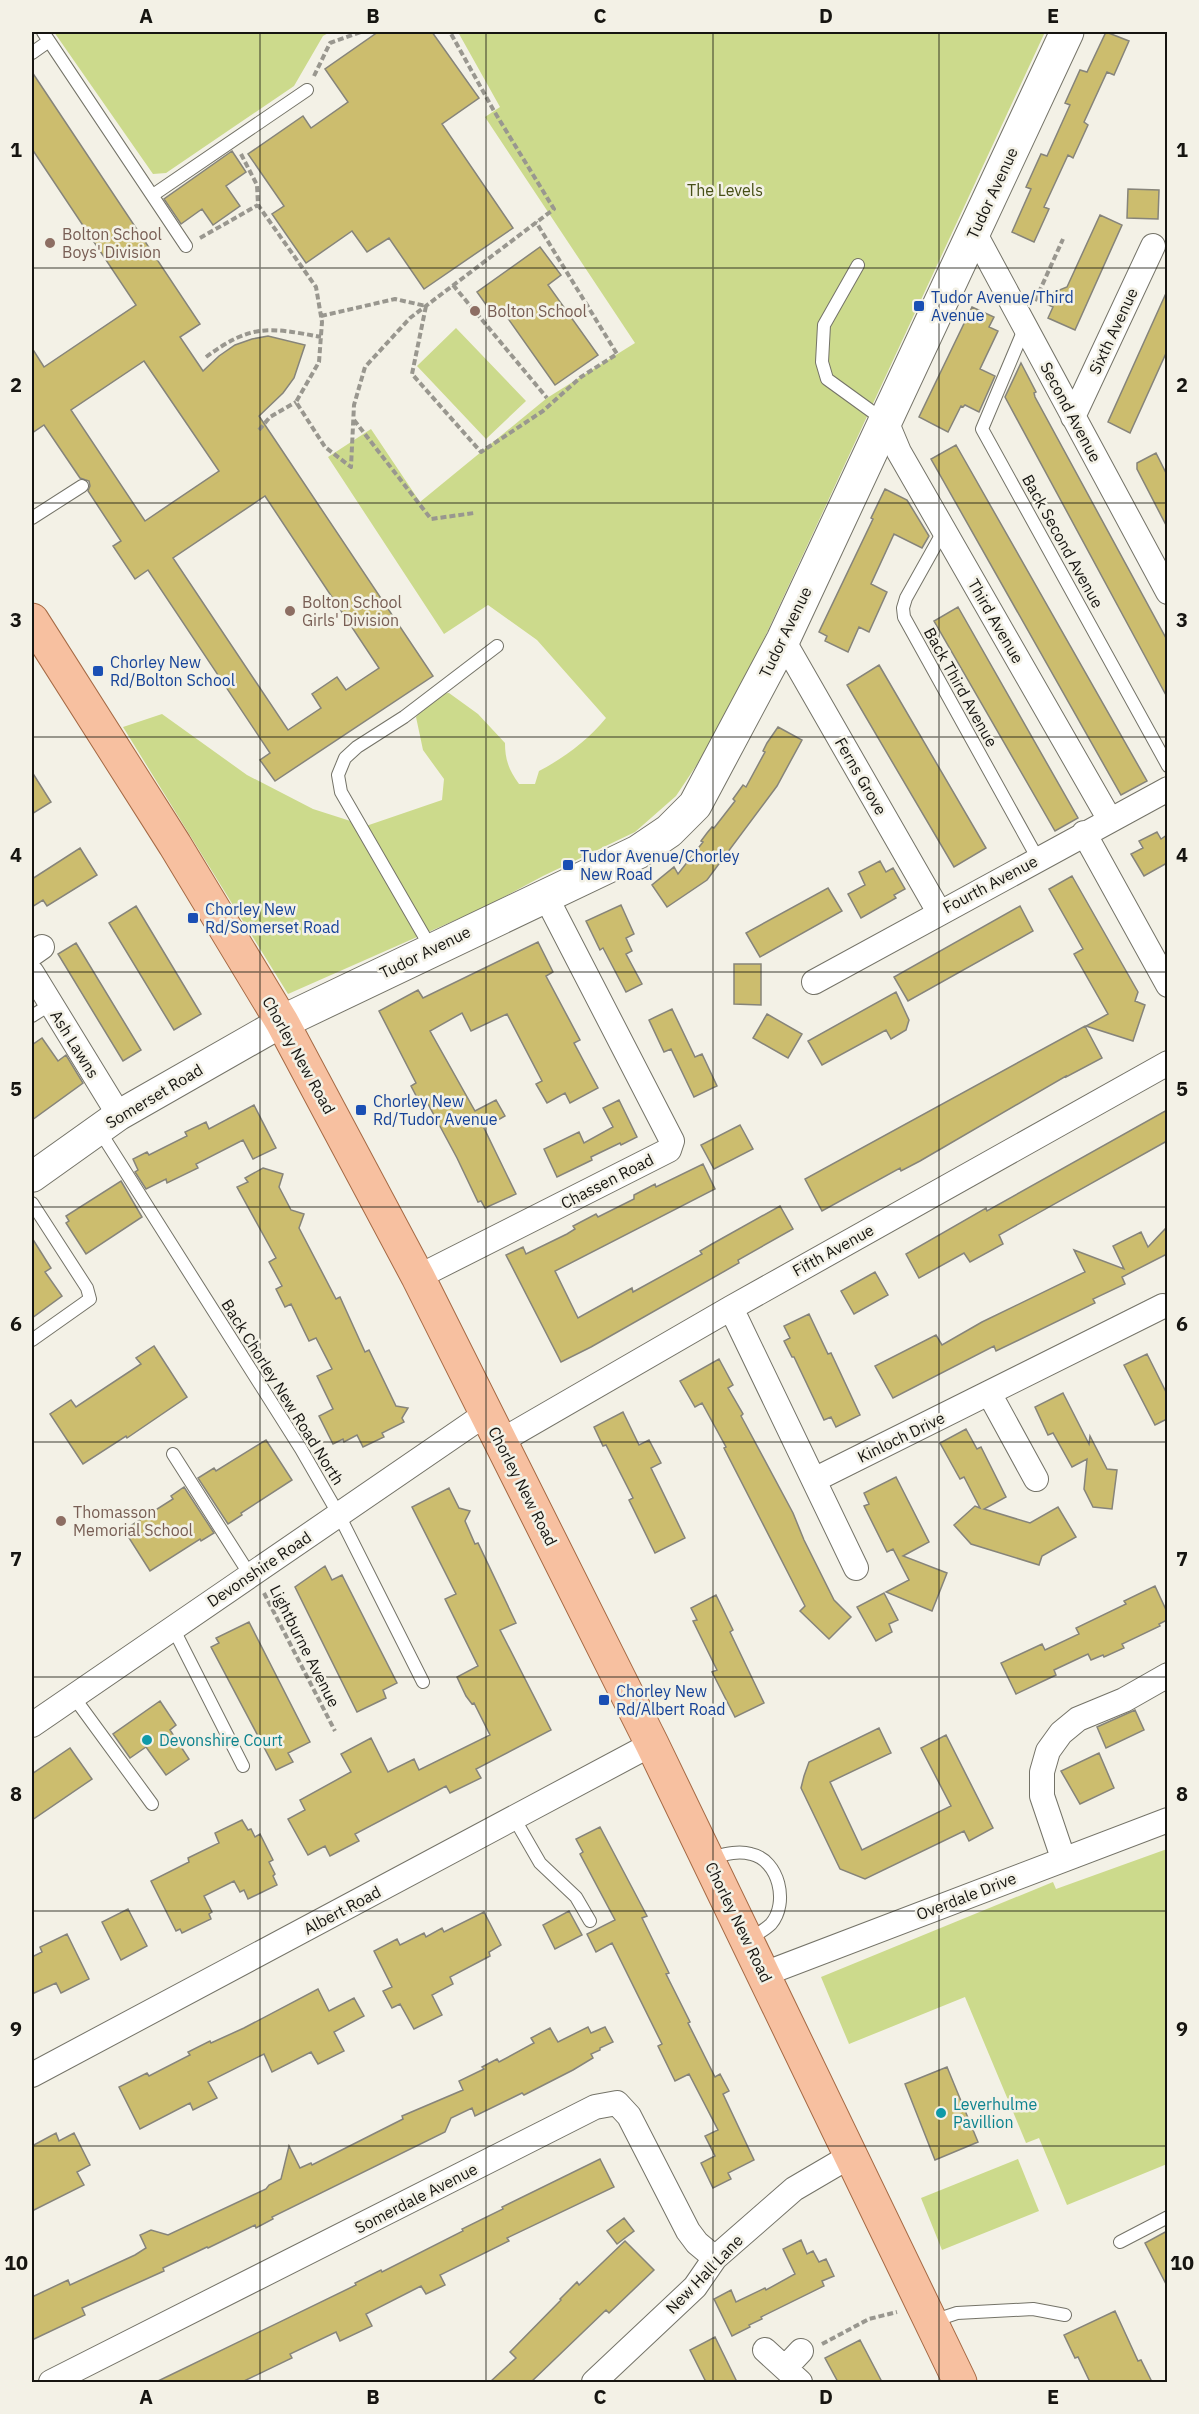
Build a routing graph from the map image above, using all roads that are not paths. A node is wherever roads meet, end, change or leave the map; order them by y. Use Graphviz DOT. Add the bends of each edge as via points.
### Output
graph roads {
  1 [pos="1067,32"];
  2 [pos="46,36"];
  3 [pos="32,53"];
  4 [pos="306,90"];
  5 [pos="153,195"];
  6 [pos="974,232"];
  7 [pos="186,246"];
  8 [pos="1153,246"];
  9 [pos="858,265"];
  10 [pos="1024,326"];
  11 [pos="1073,417"];
  12 [pos="886,421"];
  13 [pos="82,486"];
  14 [pos="32,519"];
  15 [pos="944,530"];
  16 [pos="1167,592"];
  17 [pos="32,620"];
  18 [pos="783,640"];
  19 [pos="497,646"];
  20 [pos="1167,766"];
  21 [pos="1167,789"];
  22 [pos="1110,820"];
  23 [pos="1084,833"];
  24 [pos="1038,859"];
  25 [pos="545,895"];
  26 [pos="939,912"];
  27 [pos="432,949"];
  28 [pos="32,973"];
  29 [pos="814,982"];
  30 [pos="1167,985"];
  31 [pos="41,1010"];
  32 [pos="282,1022"];
  33 [pos="1167,1064"];
  34 [pos="109,1122"];
  35 [pos="32,1177"];
  36 [pos="32,1203"];
  37 [pos="418,1277"];
  38 [pos="1162,1304"];
  39 [pos="731,1308"];
  40 [pos="32,1340"];
  41 [pos="988,1393"];
  42 [pos="487,1413"];
  43 [pos="501,1442"];
  44 [pos="173,1454"];
  45 [pos="1036,1479"];
  46 [pos="814,1480"];
  47 [pos="339,1515"];
  48 [pos="856,1568"];
  49 [pos="252,1574"];
  50 [pos="173,1628"];
  51 [pos="1167,1675"];
  52 [pos="423,1682"];
  53 [pos="74,1696"];
  54 [pos="32,1725"];
  55 [pos="652,1744"];
  56 [pos="243,1766"];
  57 [pos="152,1804"];
  58 [pos="514,1818"];
  59 [pos="1167,1820"];
  60 [pos="708,1858"];
  61 [pos="1064,1858"];
  62 [pos="590,1922"];
  63 [pos="748,1940"];
  64 [pos="764,1974"];
  65 [pos="32,2075"];
  66 [pos="852,2155"];
  67 [pos="1167,2217"];
  68 [pos="1120,2242"];
  69 [pos="715,2258"];
  70 [pos="926,2311"];
  71 [pos="1065,2316"];
  72 [pos="765,2350"];
  73 [pos="796,2367"];
  74 [pos="51,2382"];
  75 [pos="594,2382"];
  76 [pos="960,2382"];
  1 -- 6 [label="main road, Tudor Avenue"];
  2 -- 3 [label="lane"];
  2 -- 5 [label="lane"];
  4 -- 5 [label="lane"];
  5 -- 7 [label="lane"];
  6 -- 10 [label="street, Second Avenue"];
  6 -- 12 [label="main road, Tudor Avenue"];
  8 -- 11 [label="street, Sixth Avenue"];
  9 -- 12 [label="lane" via="824,325 822,362 827,379"];
  10 -- 11 [label="street, Second Avenue"];
  10 -- 20 [label="lane, Back Second Avenue" via="982,429"];
  11 -- 16 [label="street, Second Avenue"];
  12 -- 15 [label="street, Third Avenue" via="899,452"];
  12 -- 18 [label="main road, Tudor Avenue"];
  13 -- 14 [label="lane"];
  15 -- 22 [label="street, Third Avenue"];
  15 -- 24 [label="lane, Back Third Avenue" via="906,598 904,617"];
  17 -- 32 [label="main road, Chorley New Road"];
  18 -- 25 [label="main road, Tudor Avenue" via="695,805 669,831 638,852"];
  18 -- 26 [label="street, Ferns Grove"];
  19 -- 27 [label="lane" via="404,717 357,747 345,758 338,775 341,792"];
  21 -- 22 [label="street, Fourth Avenue"];
  22 -- 23 [label="street, Fourth Avenue"];
  23 -- 24 [label="street, Fourth Avenue"];
  23 -- 30 [label="street"];
  24 -- 26 [label="street, Fourth Avenue"];
  25 -- 27 [label="main road, Tudor Avenue"];
  25 -- 37 [label="street, Chassen Road" via="672,1140 669,1150"];
  26 -- 29 [label="street, Fourth Avenue"];
  27 -- 32 [label="main road, Tudor Avenue"];
  28 -- 31 [label="street, Ash Lawns"];
  31 -- 34 [label="street, Ash Lawns"];
  32 -- 34 [label="street, Somerset Road"];
  32 -- 37 [label="main road, Chorley New Road"];
  33 -- 39 [label="street, Fifth Avenue"];
  34 -- 35 [label="street, Somerset Road"];
  34 -- 47 [label="lane, Back Chorley New Road North"];
  36 -- 40 [label="lane" via="87,1288 90,1299"];
  37 -- 42 [label="main road, Chorley New Road"];
  38 -- 41 [label="street, Kinloch Drive"];
  39 -- 43 [label="street, Fifth Avenue"];
  39 -- 46 [label="street"];
  41 -- 45 [label="street"];
  41 -- 46 [label="street, Kinloch Drive"];
  42 -- 43 [label="main road, Chorley New Road"];
  42 -- 47 [label="street, Devonshire Road"];
  43 -- 55 [label="main road, Chorley New Road"];
  44 -- 49 [label="lane"];
  46 -- 48 [label="street"];
  47 -- 49 [label="street, Devonshire Road"];
  47 -- 52 [label="lane, Back Chorley New Road North"];
  49 -- 50 [label="street, Devonshire Road"];
  50 -- 53 [label="street, Devonshire Road"];
  50 -- 56 [label="lane"];
  51 -- 61 [label="street" via="1124,1700 1078,1719 1048,1751 1042,1772 1042,1796"];
  53 -- 54 [label="street, Devonshire Road"];
  53 -- 57 [label="lane"];
  55 -- 58 [label="street, Albert Road"];
  55 -- 60 [label="main road, Chorley New Road"];
  58 -- 62 [label="lane" via="540,1863 576,1897"];
  58 -- 65 [label="street, Albert Road"];
  59 -- 61 [label="street, Overdale Drive"];
  60 -- 63 [label="main road, Chorley New Road"];
  60 -- 63 [label="lane" via="751,1854 764,1860 773,1873 781,1903 770,1924"];
  61 -- 64 [label="street, Overdale Drive"];
  63 -- 64 [label="main road, Chorley New Road"];
  64 -- 66 [label="main road, Chorley New Road"];
  66 -- 69 [label="street, New Hall Lane" via="794,2189"];
  66 -- 70 [label="main road, Chorley New Road"];
  67 -- 68 [label="lane"];
  69 -- 74 [label="street, Somerdale Avenue" via="688,2231 629,2116 612,2102"];
  69 -- 75 [label="street, New Hall Lane" via="695,2287"];
  70 -- 71 [label="lane" via="1033,2310"];
  70 -- 76 [label="main road, Chorley New Road"];
  72 -- 73 [label="street"];
}
